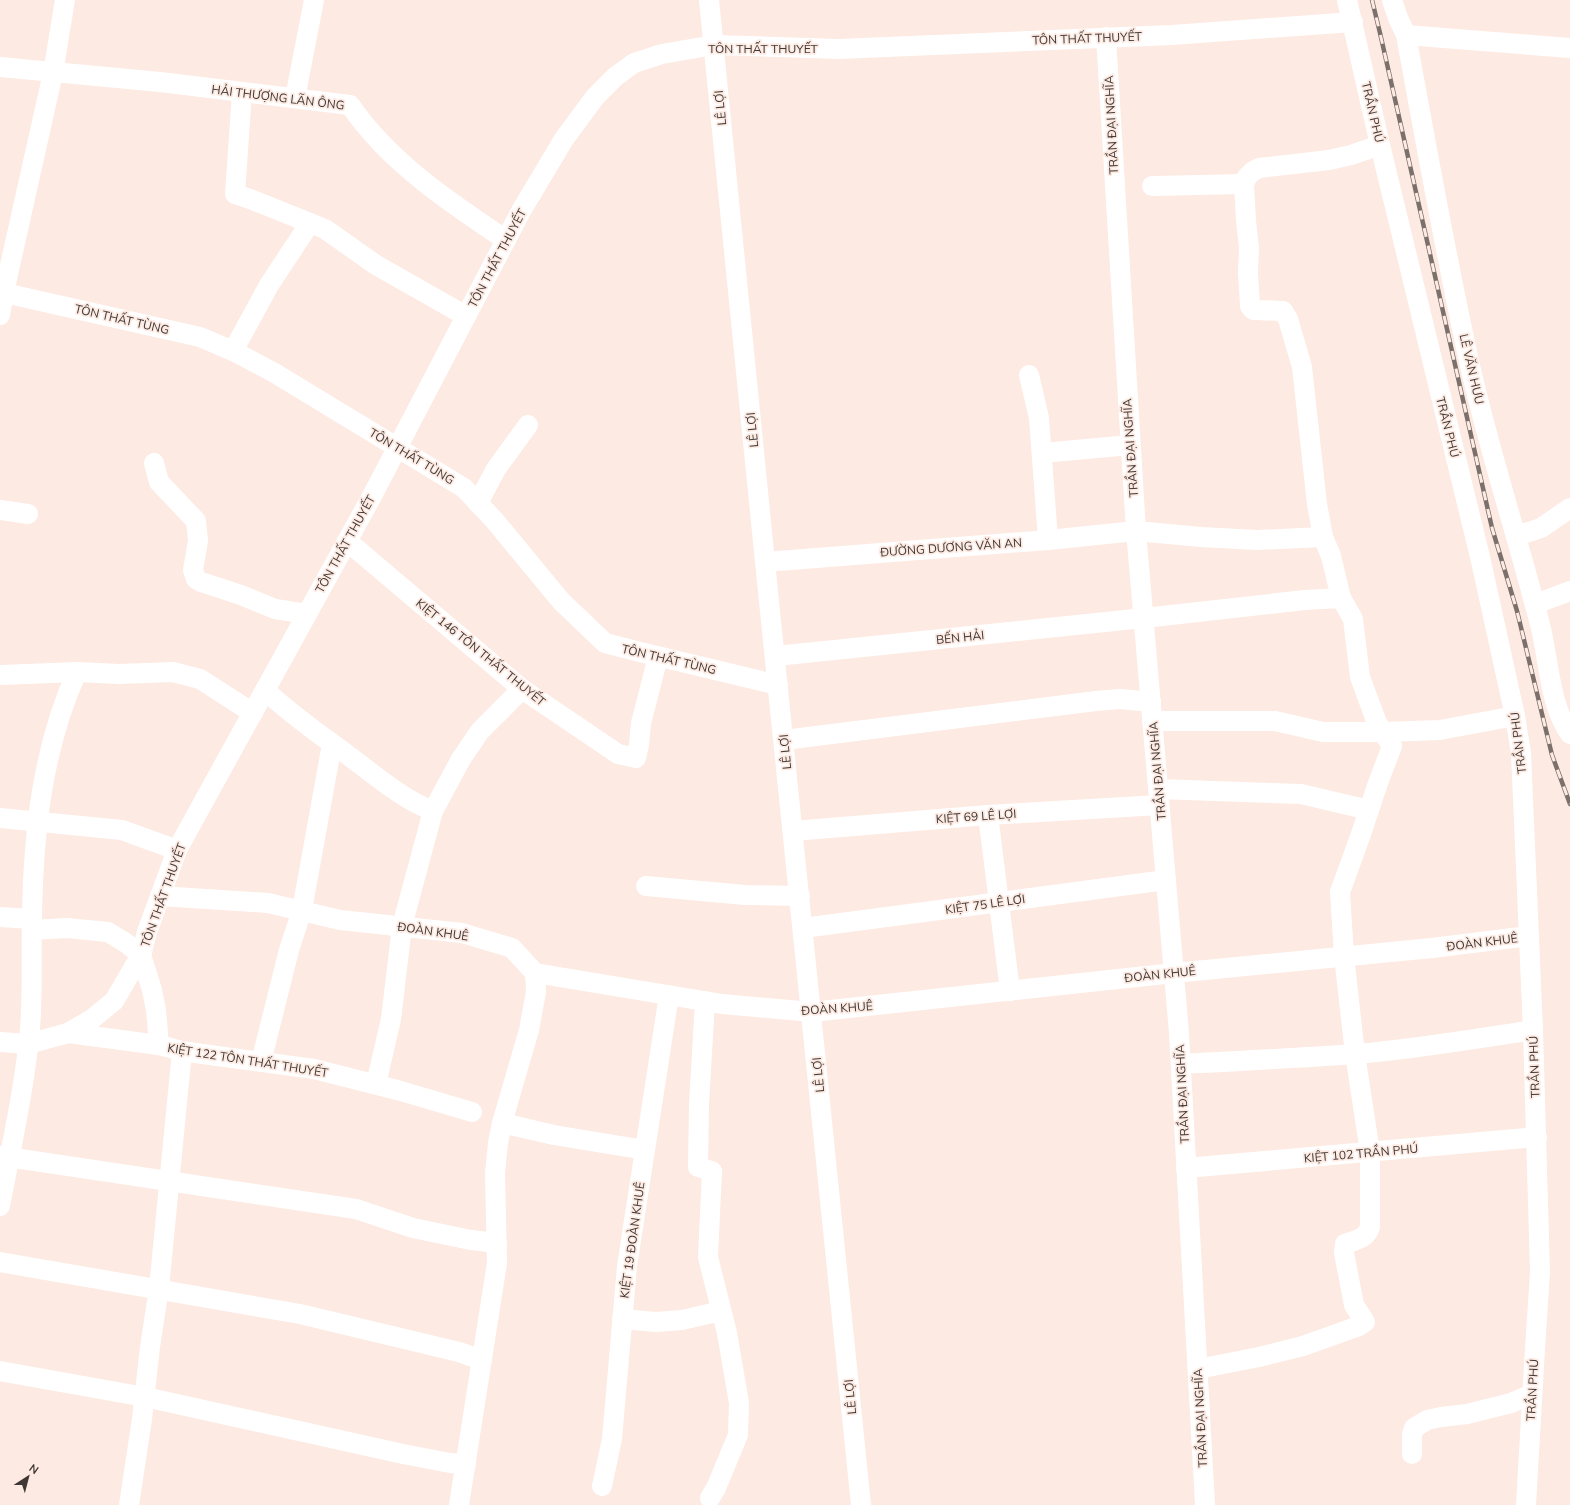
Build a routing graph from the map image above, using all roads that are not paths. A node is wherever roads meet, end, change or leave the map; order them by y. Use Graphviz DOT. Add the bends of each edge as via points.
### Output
graph roads {
  1 [pos="65,0"];
  2 [pos="314,0"];
  3 [pos="709,0"];
  4 [pos="1347,0"];
  5 [pos="1392,0"];
  6 [pos="1353,22"];
  7 [pos="1406,35"];
  8 [pos="1106,37"];
  9 [pos="714,45"];
  10 [pos="1570,48"];
  11 [pos="0,67"];
  12 [pos="52,73"];
  13 [pos="242,92"];
  14 [pos="295,98"];
  15 [pos="1380,145"];
  16 [pos="1244,184"];
  17 [pos="1152,186"];
  18 [pos="310,223"];
  19 [pos="506,240"];
  20 [pos="2,292"];
  21 [pos="0,315"];
  22 [pos="466,316"];
  23 [pos="233,350"];
  24 [pos="1029,375"];
  25 [pos="528,425"];
  26 [pos="1130,445"];
  27 [pos="397,448"];
  28 [pos="1042,453"];
  29 [pos="154,463"];
  30 [pos="478,503"];
  31 [pos="1570,508"];
  32 [pos="0,510"];
  33 [pos="28,514"];
  34 [pos="1136,531"];
  35 [pos="1323,536"];
  36 [pos="1516,536"];
  37 [pos="1048,540"];
  38 [pos="347,541"];
  39 [pos="765,562"];
  40 [pos="1570,591"];
  41 [pos="1341,598"];
  42 [pos="1535,604"];
  43 [pos="307,614"];
  44 [pos="1144,618"];
  45 [pos="658,656"];
  46 [pos="776,656"];
  47 [pos="77,672"];
  48 [pos="0,675"];
  49 [pos="778,684"];
  50 [pos="522,689"];
  51 [pos="265,690"];
  52 [pos="1151,711"];
  53 [pos="253,712"];
  54 [pos="1515,716"];
  55 [pos="1568,727"];
  56 [pos="1383,732"];
  57 [pos="784,740"];
  58 [pos="332,744"];
  59 [pos="1159,797"];
  60 [pos="1369,810"];
  61 [pos="433,811"];
  62 [pos="988,815"];
  63 [pos="0,818"];
  64 [pos="38,822"];
  65 [pos="793,831"];
  66 [pos="177,850"];
  67 [pos="1166,880"];
  68 [pos="646,886"];
  69 [pos="160,896"];
  70 [pos="800,896"];
  71 [pos="998,902"];
  72 [pos="302,910"];
  73 [pos="0,917"];
  74 [pos="32,925"];
  75 [pos="402,926"];
  76 [pos="803,928"];
  77 [pos="1530,936"];
  78 [pos="141,955"];
  79 [pos="1344,956"];
  80 [pos="536,973"];
  81 [pos="1174,973"];
  82 [pos="1010,991"];
  83 [pos="669,995"];
  84 [pos="705,1001"];
  85 [pos="812,1012"];
  86 [pos="1533,1030"];
  87 [pos="68,1033"];
  88 [pos="0,1042"];
  89 [pos="28,1044"];
  90 [pos="159,1045"];
  91 [pos="182,1051"];
  92 [pos="1355,1054"];
  93 [pos="260,1062"];
  94 [pos="1180,1064"];
  95 [pos="376,1084"];
  96 [pos="472,1112"];
  97 [pos="502,1123"];
  98 [pos="1537,1137"];
  99 [pos="645,1150"];
  100 [pos="1370,1152"];
  101 [pos="4,1157"];
  102 [pos="1186,1168"];
  103 [pos="170,1181"];
  104 [pos="0,1206"];
  105 [pos="497,1243"];
  106 [pos="0,1262"];
  107 [pos="159,1288"];
  108 [pos="721,1311"];
  109 [pos="622,1319"];
  110 [pos="482,1360"];
  111 [pos="1198,1369"];
  112 [pos="0,1371"];
  113 [pos="1532,1394"];
  114 [pos="145,1397"];
  115 [pos="1412,1454"];
  116 [pos="466,1464"];
  117 [pos="602,1486"];
  118 [pos="710,1498"];
  119 [pos="129,1505"];
  120 [pos="459,1505"];
  121 [pos="861,1505"];
  122 [pos="1205,1505"];
  123 [pos="1526,1505"];
  1 -- 12 [label="street"];
  2 -- 14 [label="street"];
  3 -- 9 [label="street, LÊ LỢI"];
  4 -- 6 [label="street, TRẦN PHÚ"];
  5 -- 7 [label="street, LÊ VĂN HƯU"];
  6 -- 8 [label="street, TÔN THẤT THUYẾT" via="1172,35"];
  6 -- 15 [label="street, TRẦN PHÚ"];
  7 -- 10 [label="street"];
  7 -- 36 [label="street, LÊ VĂN HƯU" via="1442,230 1470,363"];
  8 -- 9 [label="street, TÔN THẤT THUYẾT" via="839,49"];
  8 -- 26 [label="street, TRẦN ĐẠI NGHĨA"];
  9 -- 19 [label="street, TÔN THẤT THUYẾT" via="662,54 634,63 615,77 595,97 564,139"];
  9 -- 39 [label="street, LÊ LỢI"];
  11 -- 12 [label="street, HẢI THƯỢNG LÃN ÔNG"];
  12 -- 13 [label="street, HẢI THƯỢNG LÃN ÔNG"];
  12 -- 20 [label="street"];
  13 -- 14 [label="street, HẢI THƯỢNG LÃN ÔNG"];
  13 -- 18 [label="street" via="236,194"];
  14 -- 19 [label="street, HẢI THƯỢNG LÃN ÔNG" via="350,105 375,137 408,169"];
  15 -- 16 [label="street" via="1329,160 1259,168 1247,177"];
  15 -- 54 [label="street, TRẦN PHÚ" via="1480,557"];
  16 -- 17 [label="street"];
  16 -- 35 [label="street" via="1250,306 1254,310 1283,311 1288,319 1302,367 1313,478"];
  18 -- 22 [label="street" via="325,229 376,265"];
  18 -- 23 [label="street" via="269,285"];
  19 -- 22 [label="street, TÔN THẤT THUYẾT"];
  20 -- 21 [label="street"];
  20 -- 23 [label="street, TÔN THẤT TÙNG" via="200,337"];
  22 -- 27 [label="street, TÔN THẤT THUYẾT"];
  23 -- 27 [label="street, TÔN THẤT TÙNG"];
  24 -- 28 [label="street" via="1040,418"];
  25 -- 30 [label="street" via="496,469"];
  26 -- 28 [label="street"];
  26 -- 34 [label="street, TRẦN ĐẠI NGHĨA"];
  27 -- 30 [label="street, TÔN THẤT TÙNG" via="464,488"];
  27 -- 38 [label="street, TÔN THẤT THUYẾT"];
  28 -- 37 [label="street"];
  29 -- 43 [label="street" via="159,482 196,522 198,541 193,570 196,579 275,609"];
  30 -- 45 [label="street, TÔN THẤT TÙNG" via="561,601 606,643"];
  31 -- 36 [label="street" via="1541,528"];
  32 -- 33 [label="street"];
  34 -- 35 [label="street, ĐƯỜNG DƯƠNG VĂN AN" via="1257,540"];
  34 -- 37 [label="street, ĐƯỜNG DƯƠNG VĂN AN"];
  34 -- 44 [label="street, TRẦN ĐẠI NGHĨA"];
  35 -- 41 [label="street" via="1331,556"];
  36 -- 42 [label="street, LÊ VĂN HƯU"];
  37 -- 39 [label="street, ĐƯỜNG DƯƠNG VĂN AN"];
  38 -- 43 [label="street, TÔN THẤT THUYẾT"];
  38 -- 50 [label="street, KIỆT 146 TÔN THẤT THUYẾT"];
  39 -- 46 [label="street, LÊ LỢI"];
  40 -- 42 [label="street"];
  41 -- 44 [label="street, BẾN HẢI"];
  41 -- 56 [label="street" via="1353,619 1360,677 1377,723"];
  42 -- 55 [label="street, LÊ VĂN HƯU" via="1550,684"];
  43 -- 51 [label="street, TÔN THẤT THUYẾT"];
  44 -- 46 [label="street, BẾN HẢI"];
  44 -- 52 [label="street, TRẦN ĐẠI NGHĨA"];
  45 -- 49 [label="street, TÔN THẤT TÙNG"];
  45 -- 50 [label="street, KIỆT 146 TÔN THẤT THUYẾT" via="640,723 636,758 618,754"];
  46 -- 49 [label="street, LÊ LỢI"];
  47 -- 48 [label="street"];
  47 -- 53 [label="street" via="173,672 200,679"];
  47 -- 64 [label="street" via="65,697 50,750"];
  49 -- 57 [label="street, LÊ LỢI"];
  50 -- 61 [label="street" via="480,731 461,759"];
  51 -- 53 [label="street, TÔN THẤT THUYẾT"];
  51 -- 58 [label="street"];
  52 -- 56 [label="street" via="1275,721 1324,732"];
  52 -- 57 [label="street" via="1120,699"];
  52 -- 59 [label="street, TRẦN ĐẠI NGHĨA"];
  53 -- 66 [label="street, TÔN THẤT THUYẾT"];
  54 -- 56 [label="street" via="1440,730"];
  54 -- 77 [label="street, TRẦN PHÚ" via="1521,753"];
  56 -- 60 [label="street" via="1392,746"];
  57 -- 65 [label="street, LÊ LỢI"];
  58 -- 61 [label="street" via="391,787"];
  58 -- 72 [label="street"];
  59 -- 60 [label="street, KIỆT 69 LÊ LỢI" via="1301,794"];
  59 -- 62 [label="street, KIỆT 69 LÊ LỢI"];
  59 -- 67 [label="street, TRẦN ĐẠI NGHĨA"];
  60 -- 79 [label="street" via="1340,892"];
  61 -- 75 [label="street"];
  62 -- 65 [label="street, KIỆT 69 LÊ LỢI"];
  62 -- 71 [label="street"];
  63 -- 64 [label="street"];
  64 -- 66 [label="street" via="122,830"];
  64 -- 74 [label="street"];
  65 -- 70 [label="street, LÊ LỢI"];
  66 -- 69 [label="street, TÔN THẤT THUYẾT"];
  67 -- 71 [label="street, KIỆT 75 LÊ LỢI"];
  67 -- 81 [label="street, TRẦN ĐẠI NGHĨA"];
  68 -- 70 [label="street" via="745,896"];
  69 -- 72 [label="street, ĐOÀN KHUÊ" via="268,903"];
  69 -- 78 [label="street, TÔN THẤT THUYẾT"];
  70 -- 76 [label="street, LÊ LỢI"];
  71 -- 76 [label="street, KIỆT 75 LÊ LỢI"];
  71 -- 82 [label="street"];
  72 -- 75 [label="street, ĐOÀN KHUÊ" via="340,920"];
  72 -- 93 [label="street"];
  73 -- 74 [label="street"];
  74 -- 78 [label="street" via="108,932"];
  74 -- 89 [label="street"];
  75 -- 80 [label="street, ĐOÀN KHUÊ" via="462,933 512,948"];
  75 -- 95 [label="street" via="391,1019"];
  76 -- 85 [label="street, LÊ LỢI"];
  77 -- 79 [label="street, ĐOÀN KHUÊ"];
  77 -- 86 [label="street, TRẦN PHÚ"];
  78 -- 87 [label="street, TÔN THẤT THUYẾT" via="114,1001 92,1019"];
  78 -- 90 [label="street" via="152,990"];
  79 -- 81 [label="street, ĐOÀN KHUÊ"];
  79 -- 92 [label="street"];
  80 -- 83 [label="street, ĐOÀN KHUÊ"];
  80 -- 97 [label="street" via="536,992 529,1030"];
  81 -- 82 [label="street, ĐOÀN KHUÊ"];
  81 -- 94 [label="street, TRẦN ĐẠI NGHĨA"];
  82 -- 85 [label="street, ĐOÀN KHUÊ"];
  83 -- 84 [label="street, ĐOÀN KHUÊ"];
  83 -- 99 [label="street, KIỆT 19 ĐOÀN KHUÊ"];
  84 -- 85 [label="street, ĐOÀN KHUÊ"];
  84 -- 108 [label="street" via="698,1166 712,1171 708,1256"];
  85 -- 121 [label="street, LÊ LỢI"];
  86 -- 92 [label="street" via="1460,1042"];
  86 -- 98 [label="street, TRẦN PHÚ"];
  87 -- 89 [label="street, TÔN THẤT THUYẾT"];
  87 -- 90 [label="street, KIỆT 122 TÔN THẤT THUYẾT"];
  88 -- 89 [label="street, TÔN THẤT THUYẾT"];
  89 -- 101 [label="street"];
  90 -- 91 [label="street, KIỆT 122 TÔN THẤT THUYẾT"];
  91 -- 93 [label="street, KIỆT 122 TÔN THẤT THUYẾT"];
  91 -- 103 [label="street"];
  92 -- 94 [label="street"];
  92 -- 100 [label="street"];
  93 -- 95 [label="street, KIỆT 122 TÔN THẤT THUYẾT" via="314,1069"];
  94 -- 102 [label="street, TRẦN ĐẠI NGHĨA"];
  95 -- 96 [label="street, KIỆT 122 TÔN THẤT THUYẾT"];
  97 -- 99 [label="street" via="554,1135"];
  97 -- 105 [label="street" via="495,1173"];
  98 -- 100 [label="street, KIỆT 102 TRẦN PHÚ"];
  98 -- 113 [label="street, TRẦN PHÚ" via="1540,1272"];
  99 -- 109 [label="street, KIỆT 19 ĐOÀN KHUÊ" via="627,1266"];
  100 -- 102 [label="street, KIỆT 102 TRẦN PHÚ"];
  100 -- 111 [label="street" via="1370,1227 1364,1237 1345,1244 1344,1253 1354,1305 1365,1322 1303,1346"];
  101 -- 103 [label="street"];
  101 -- 104 [label="street"];
  102 -- 111 [label="street, TRẦN ĐẠI NGHĨA"];
  103 -- 105 [label="street" via="356,1210 412,1228"];
  103 -- 107 [label="street"];
  105 -- 110 [label="street" via="497,1263"];
  106 -- 107 [label="street"];
  107 -- 110 [label="street" via="300,1314 459,1352"];
  107 -- 114 [label="street"];
  108 -- 109 [label="street" via="682,1320"];
  108 -- 118 [label="street" via="739,1403 738,1435"];
  109 -- 117 [label="street, KIỆT 19 ĐOÀN KHUÊ" via="612,1439"];
  110 -- 116 [label="street"];
  111 -- 122 [label="street, TRẦN ĐẠI NGHĨA"];
  112 -- 114 [label="street"];
  113 -- 115 [label="street" via="1511,1403 1467,1414 1427,1420 1414,1428"];
  113 -- 123 [label="street, TRẦN PHÚ"];
  114 -- 116 [label="street" via="403,1454"];
  114 -- 119 [label="street"];
  116 -- 120 [label="street"];
}
